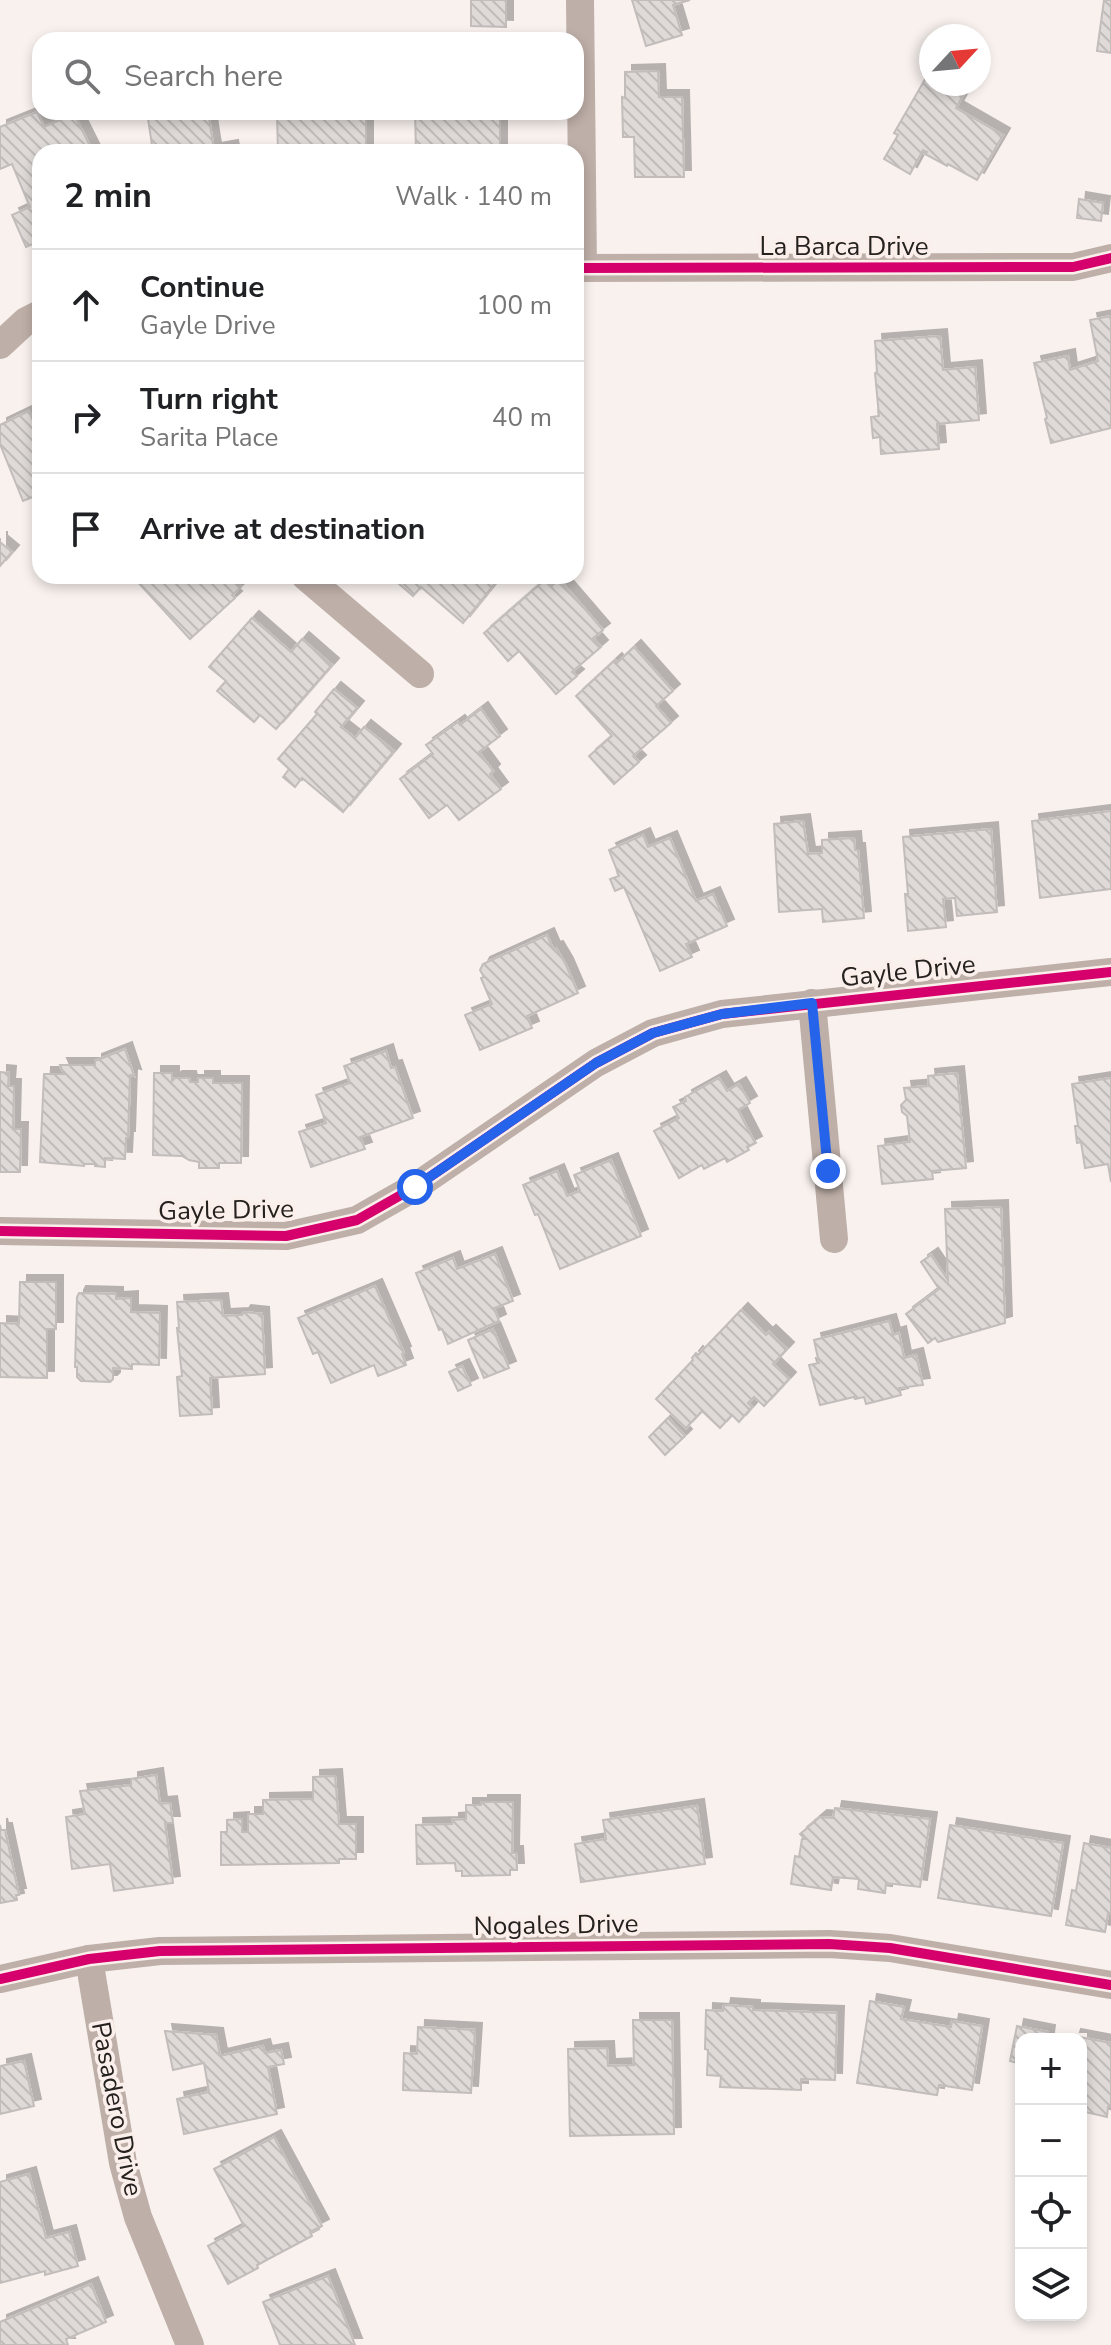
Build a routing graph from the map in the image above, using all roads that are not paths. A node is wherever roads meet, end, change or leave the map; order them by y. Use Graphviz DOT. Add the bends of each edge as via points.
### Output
graph roads {
  1 [pos="580,0"];
  2 [pos="580,32"];
  3 [pos="580,120"];
  4 [pos="580,144"];
  5 [pos="1111,258"];
  6 [pos="584,268"];
  7 [pos="32,318"];
  8 [pos="0,345"];
  9 [pos="314,584"];
  10 [pos="420,674"];
  11 [pos="1111,972"];
  12 [pos="812,1003"];
  13 [pos="0,1231"];
  14 [pos="834,1239"];
  15 [pos="89,1959"];
  16 [pos="0,1979"];
  17 [pos="1111,1985"];
  18 [pos="190,2345"];
  1 -- 2 [label="street"];
  3 -- 4 [label="street"];
  5 -- 6 [label="street, La Barca Drive" via="1073,267"];
  7 -- 8 [label="street"];
  9 -- 10 [label="street"];
  11 -- 12 [label="street, Gayle Drive"];
  12 -- 13 [label="street, Gayle Drive" via="722,1014 653,1033 596,1063 415,1187 357,1220 286,1236"];
  12 -- 14 [label="street"];
  15 -- 16 [label="street, Nogales Drive"];
  15 -- 17 [label="street, Nogales Drive" via="160,1951 829,1944 890,1948"];
  15 -- 18 [label="street, Pasadero Drive" via="123,2163 138,2217"];
}
